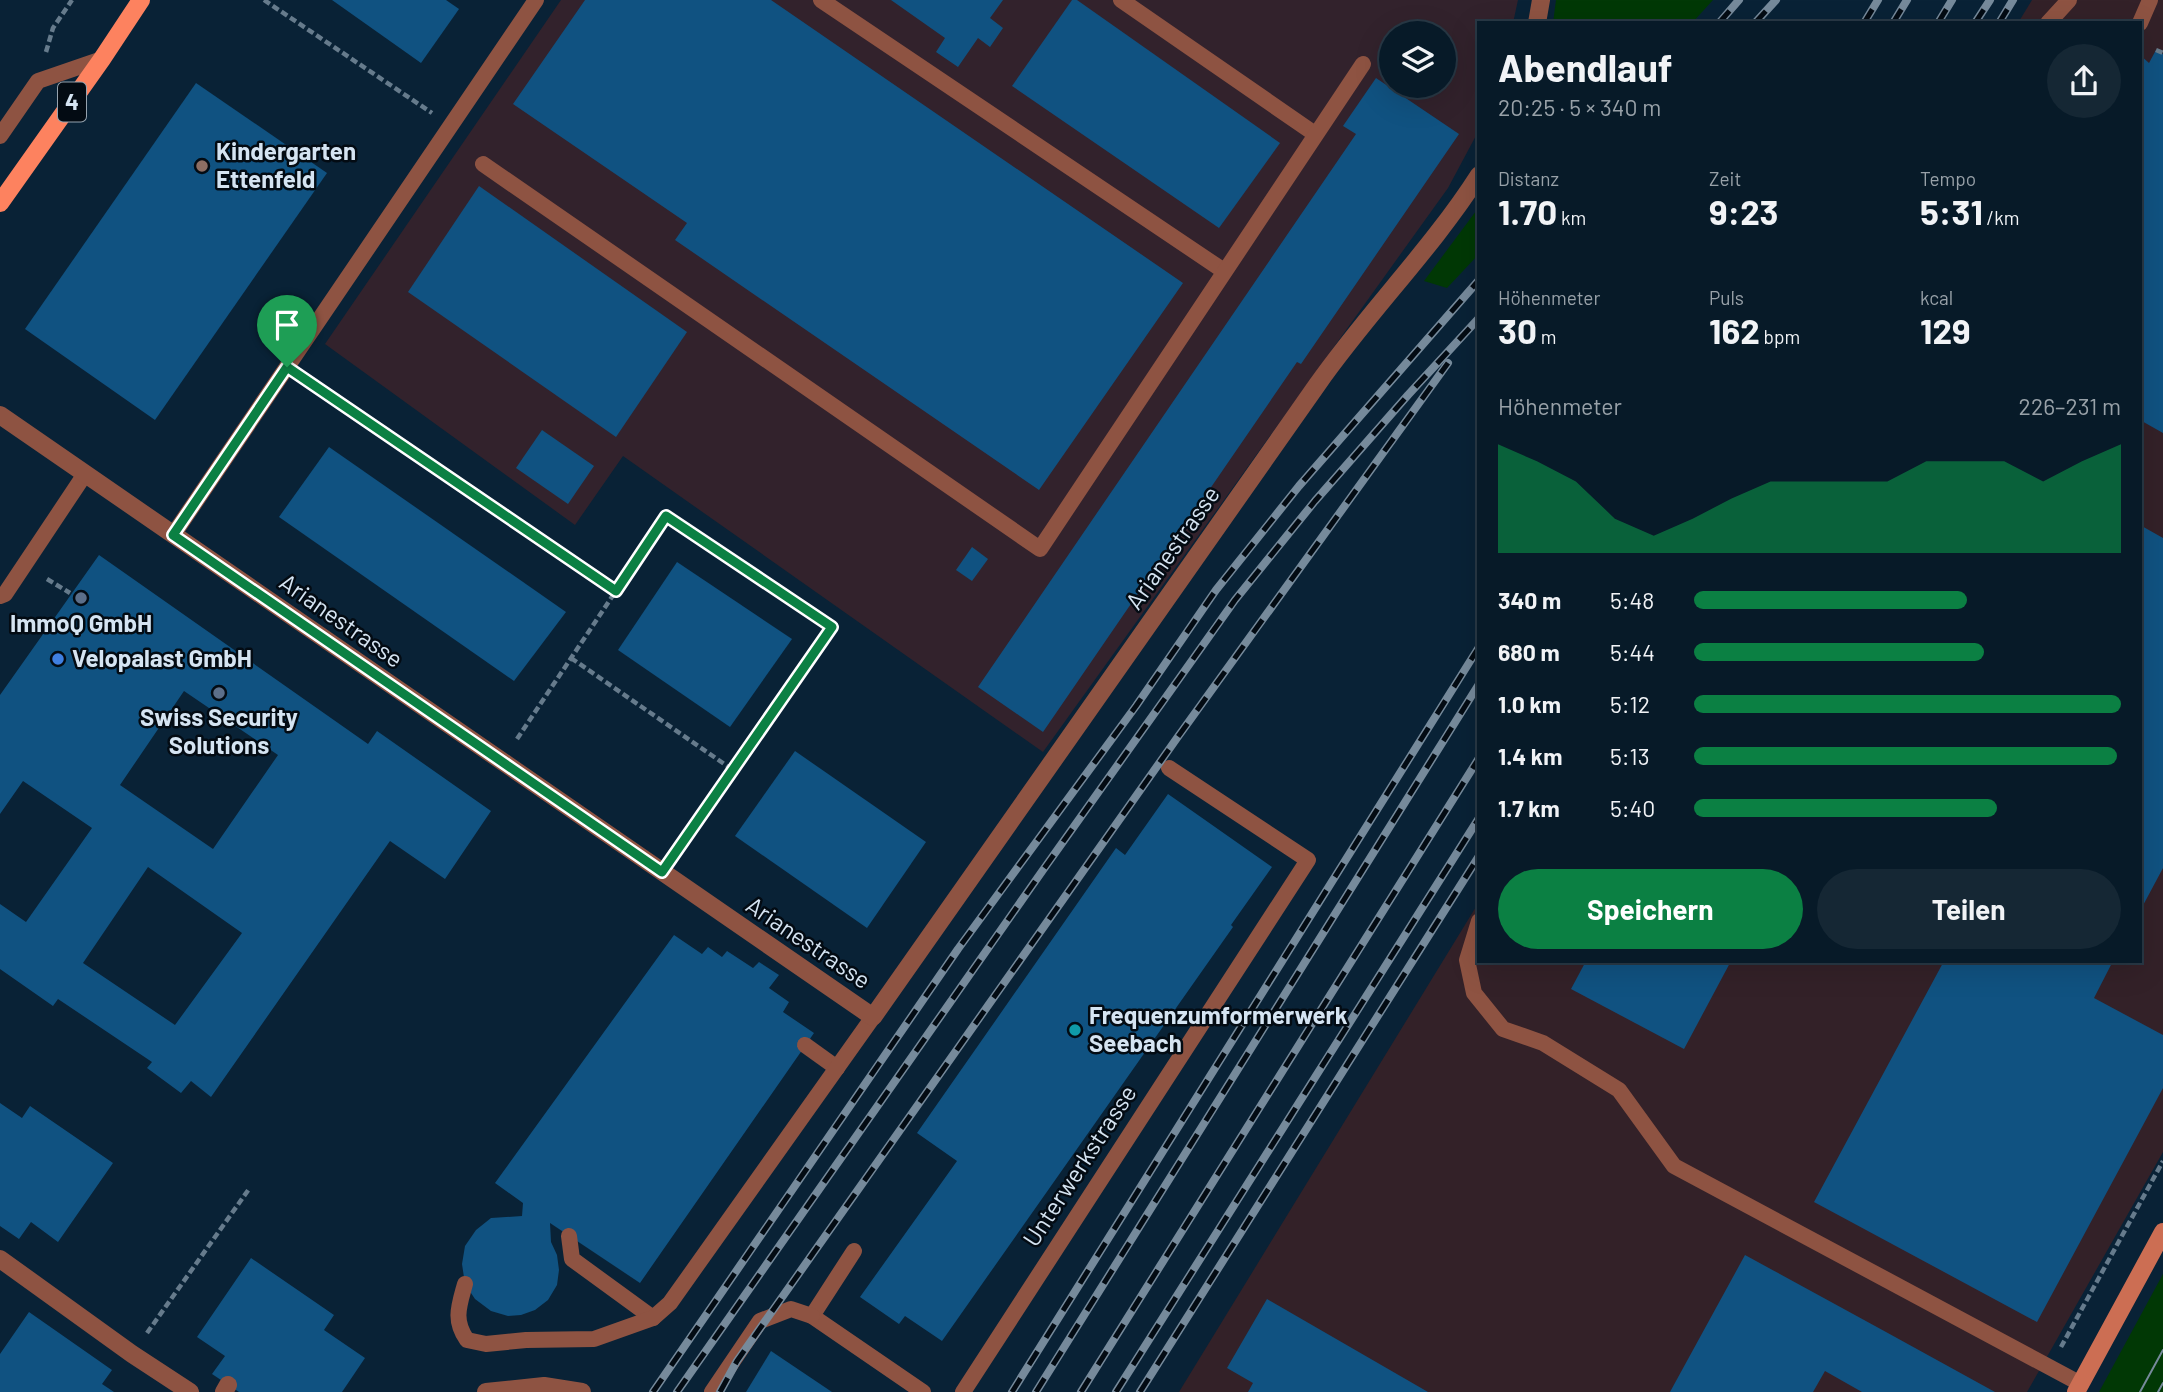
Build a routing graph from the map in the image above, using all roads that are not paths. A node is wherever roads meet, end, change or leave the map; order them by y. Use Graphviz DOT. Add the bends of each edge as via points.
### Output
graph roads {
  1 [pos="141,0"];
  2 [pos="536,0"];
  3 [pos="821,0"];
  4 [pos="1121,0"];
  5 [pos="1541,0"];
  6 [pos="2068,0"];
  7 [pos="2150,0"];
  8 [pos="1537,21"];
  9 [pos="2050,21"];
  10 [pos="2141,21"];
  11 [pos="102,59"];
  12 [pos="1363,64"];
  13 [pos="1315,134"];
  14 [pos="0,136"];
  15 [pos="483,164"];
  16 [pos="1477,178"];
  17 [pos="0,203"];
  18 [pos="1224,271"];
  19 [pos="0,415"];
  20 [pos="85,474"];
  21 [pos="173,535"];
  22 [pos="0,596"];
  23 [pos="1169,768"];
  24 [pos="1477,928"];
  25 [pos="873,1017"];
  26 [pos="805,1045"];
  27 [pos="837,1068"];
  28 [pos="2163,1232"];
  29 [pos="569,1236"];
  30 [pos="854,1251"];
  31 [pos="0,1259"];
  32 [pos="465,1284"];
  33 [pos="811,1316"];
  34 [pos="653,1318"];
  35 [pos="2078,1388"];
  36 [pos="190,1392"];
  37 [pos="486,1392"];
  38 [pos="582,1392"];
  39 [pos="712,1392"];
  40 [pos="923,1392"];
  41 [pos="963,1392"];
  1 -- 11 [label="main road, 4"];
  2 -- 21 [label="lane"];
  3 -- 18 [label="lane"];
  4 -- 13 [label="lane"];
  5 -- 8 [label="street"];
  6 -- 9 [label="lane"];
  7 -- 10 [label="lane"];
  11 -- 14 [label="lane" via="38,81"];
  11 -- 17 [label="main road, 4"];
  12 -- 13 [label="lane"];
  13 -- 18 [label="lane"];
  15 -- 18 [label="lane" via="1040,549"];
  16 -- 25 [label="street, Arianestrasse" via="1320,381"];
  19 -- 20 [label="street, Arianestrasse"];
  20 -- 21 [label="street, Arianestrasse"];
  20 -- 22 [label="lane"];
  21 -- 25 [label="street, Arianestrasse"];
  23 -- 41 [label="lane, Unterwerkstrasse" via="1308,860"];
  24 -- 35 [label="lane" via="1467,960 1474,993 1503,1029 1543,1043 1619,1090 1674,1166 2050,1368"];
  25 -- 27 [label="lane"];
  26 -- 27 [label="lane"];
  27 -- 34 [label="lane" via="670,1303"];
  28 -- 35 [label="main road"];
  29 -- 34 [label="lane" via="572,1259"];
  30 -- 33 [label="lane"];
  31 -- 36 [label="street"];
  32 -- 34 [label="lane" via="458,1309 459,1328 467,1340 486,1344 594,1339"];
  33 -- 39 [label="lane" via="791,1309 760,1321"];
  33 -- 40 [label="lane"];
  37 -- 38 [label="street" via="544,1386"];
}
